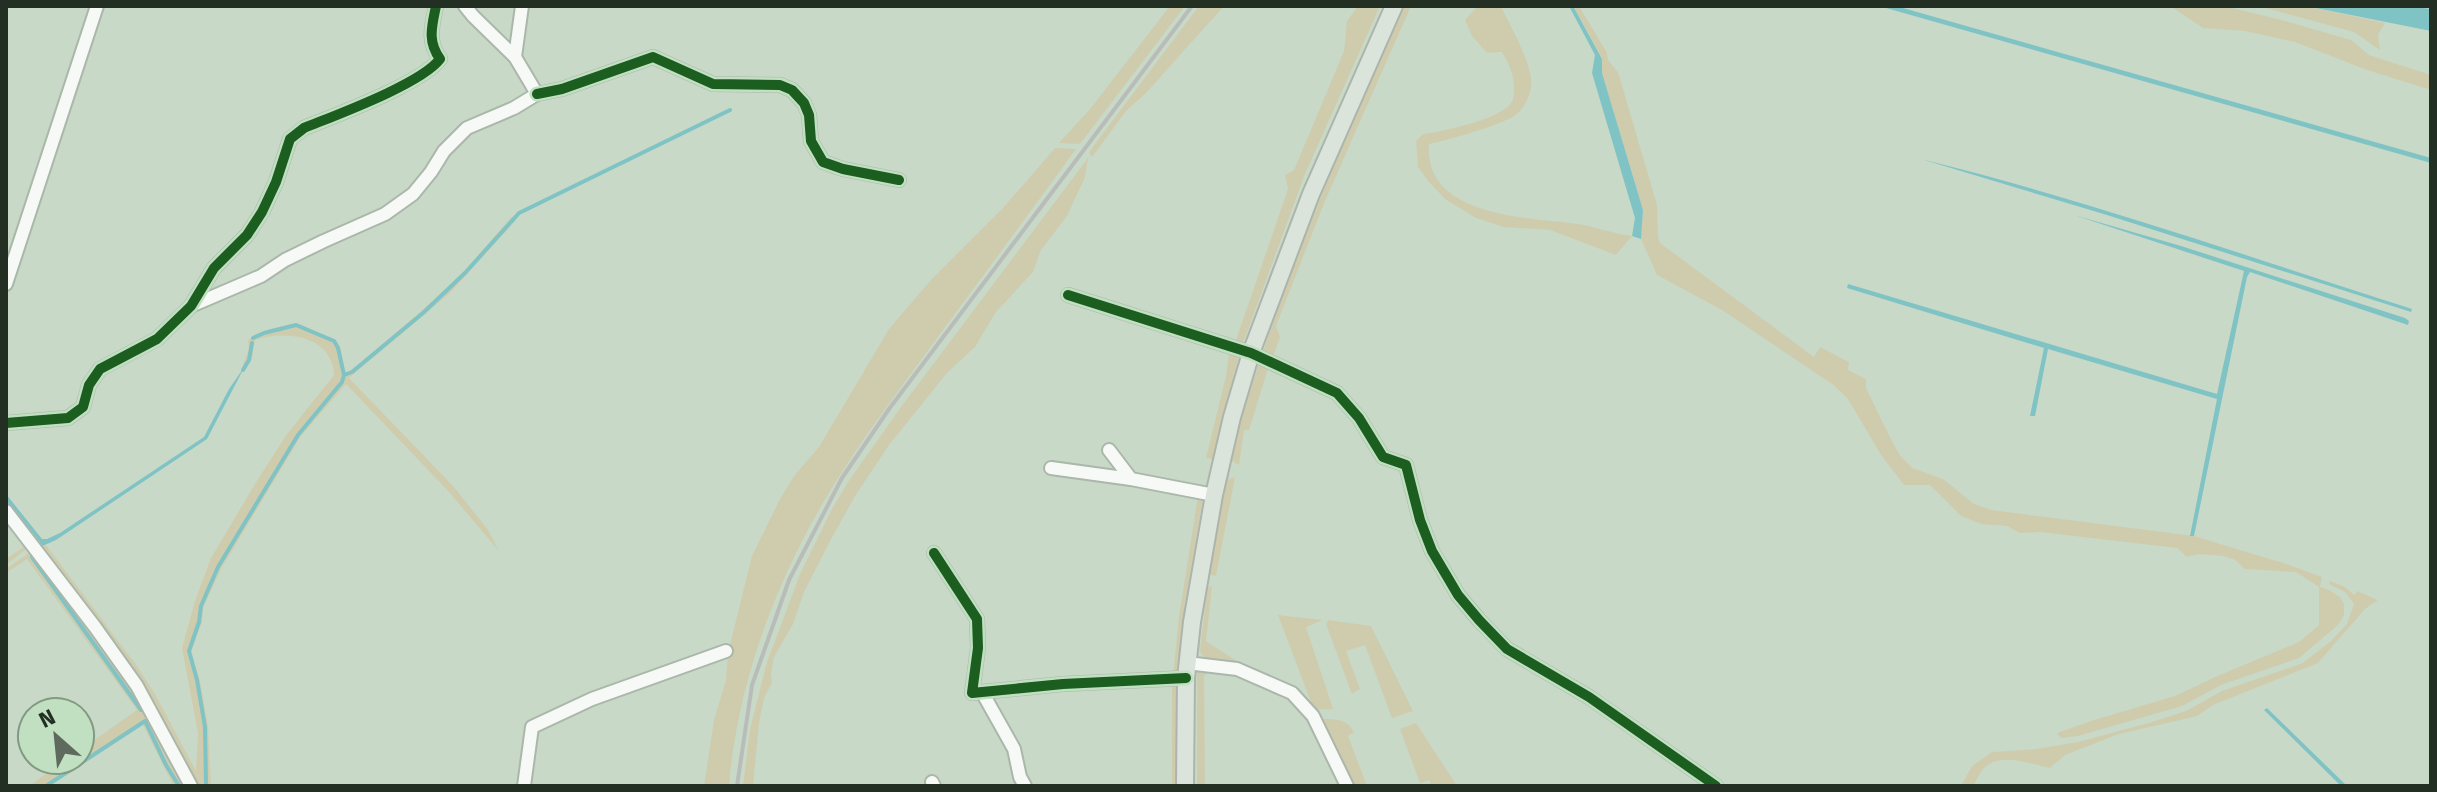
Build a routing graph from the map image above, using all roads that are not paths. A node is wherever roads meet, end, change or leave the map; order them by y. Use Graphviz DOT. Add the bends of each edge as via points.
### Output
graph roads {
  1 [pos="97,6"];
  2 [pos="436,6"];
  3 [pos="465,6"];
  4 [pos="522,6"];
  5 [pos="1394,6"];
  6 [pos="515,57"];
  7 [pos="537,94"];
  8 [pos="899,180"];
  9 [pos="6,284"];
  10 [pos="1068,295"];
  11 [pos="191,306"];
  12 [pos="1251,353"];
  13 [pos="6,423"];
  14 [pos="1109,450"];
  15 [pos="1051,468"];
  16 [pos="1131,479"];
  17 [pos="1214,495"];
  18 [pos="6,511"];
  19 [pos="934,553"];
  20 [pos="726,651"];
  21 [pos="1186,671"];
  22 [pos="982,692"];
  23 [pos="189,785"];
  24 [pos="524,786"];
  25 [pos="1025,786"];
  26 [pos="1185,786"];
  27 [pos="1347,786"];
  28 [pos="1716,786"];
  1 -- 9 [label="street"];
  2 -- 11 [label="street" via="430,37 440,59 437,64 290,139 262,212 214,268"];
  3 -- 6 [label="street"];
  4 -- 6 [label="street"];
  5 -- 12 [label="main road" via="1311,194"];
  6 -- 7 [label="street"];
  7 -- 8 [label="street" via="653,57 713,84 780,85 804,103 811,141 823,162"];
  7 -- 11 [label="street" via="467,128 413,194 385,214"];
  10 -- 12 [label="street"];
  11 -- 13 [label="street" via="157,339 100,369 77,414"];
  12 -- 17 [label="main road"];
  12 -- 28 [label="street" via="1337,393 1383,457 1406,465 1432,551 1458,595 1507,649 1589,697"];
  14 -- 16 [label="street"];
  15 -- 16 [label="street"];
  16 -- 17 [label="street"];
  17 -- 21 [label="main road"];
  18 -- 23 [label="street" via="137,686"];
  19 -- 22 [label="street" via="977,619 972,693"];
  20 -- 24 [label="street" via="592,699 532,727"];
  21 -- 22 [label="street"];
  21 -- 26 [label="main road"];
  21 -- 27 [label="street" via="1237,669 1292,693 1313,716"];
  22 -- 25 [label="street" via="1014,749"];
}
